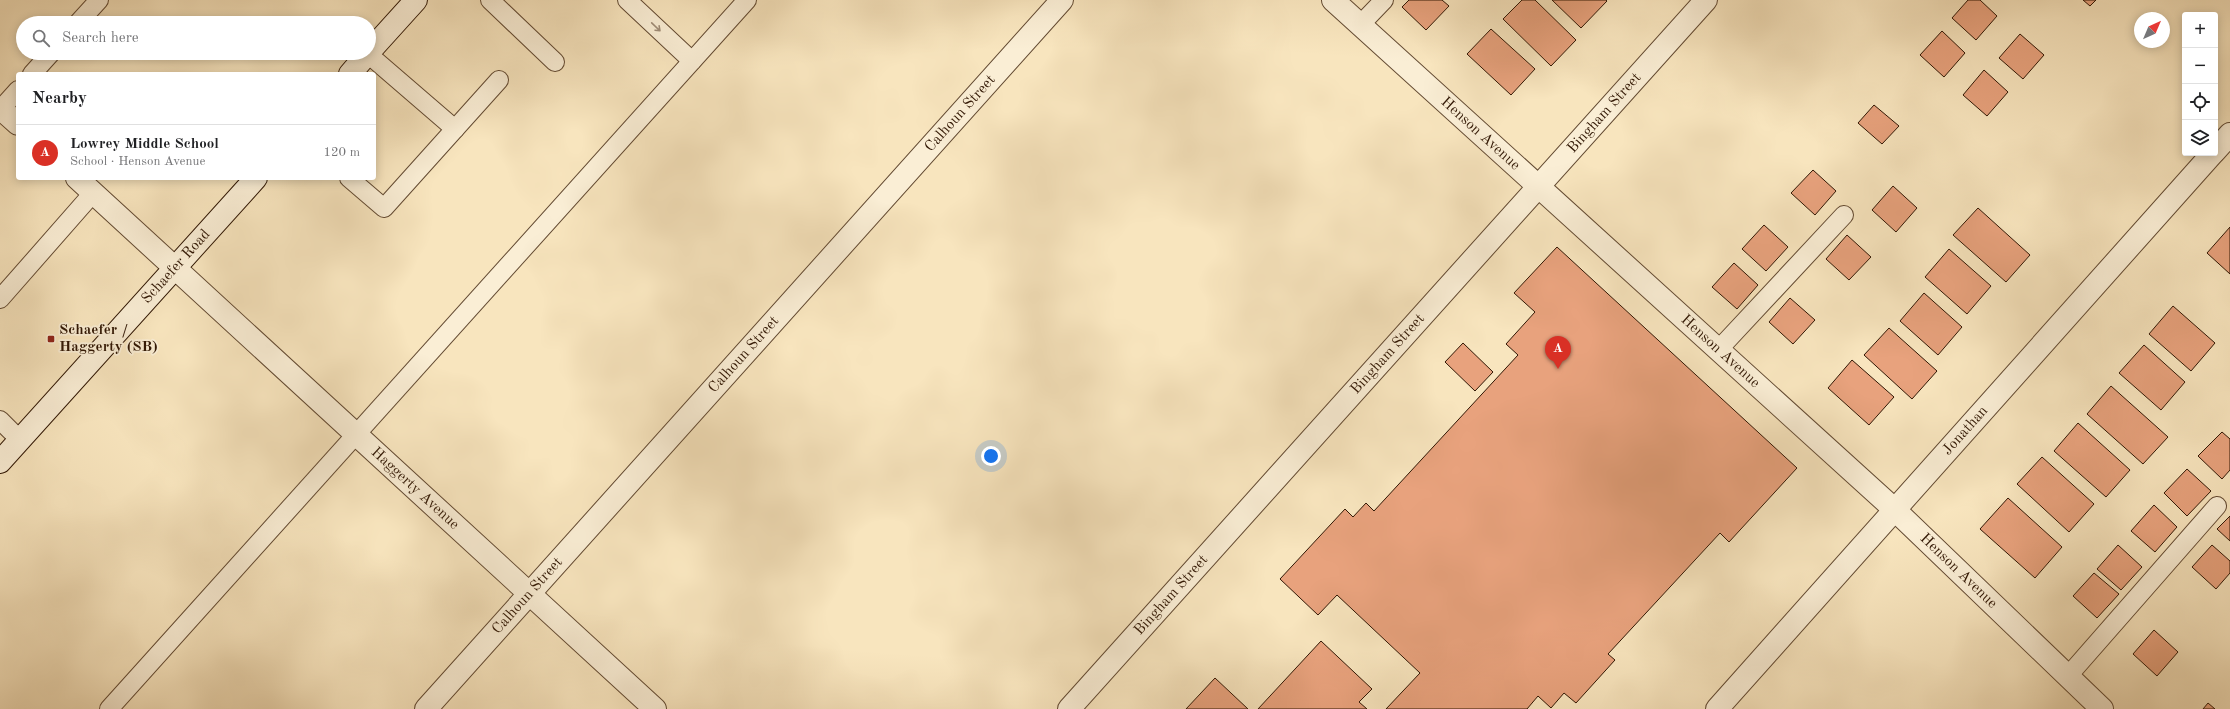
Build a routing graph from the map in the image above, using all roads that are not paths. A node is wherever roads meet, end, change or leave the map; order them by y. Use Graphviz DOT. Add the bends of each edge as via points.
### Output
graph roads {
  1 [pos="99,0"];
  2 [pos="416,0"];
  3 [pos="490,0"];
  4 [pos="627,0"];
  5 [pos="747,0"];
  6 [pos="1062,0"];
  7 [pos="1333,0"];
  8 [pos="1384,0"];
  9 [pos="1706,0"];
  10 [pos="84,16"];
  11 [pos="1360,25"];
  12 [pos="376,44"];
  13 [pos="45,60"];
  14 [pos="362,60"];
  15 [pos="376,60"];
  16 [pos="692,61"];
  17 [pos="555,62"];
  18 [pos="34,72"];
  19 [pos="352,72"];
  20 [pos="499,80"];
  21 [pos="16,92"];
  22 [pos="0,109"];
  23 [pos="16,122"];
  24 [pos="455,129"];
  25 [pos="2230,134"];
  26 [pos="2218,148"];
  27 [pos="2210,156"];
  28 [pos="79,180"];
  29 [pos="254,180"];
  30 [pos="351,180"];
  31 [pos="1539,185"];
  32 [pos="92,193"];
  33 [pos="1844,215"];
  34 [pos="175,268"];
  35 [pos="0,299"];
  36 [pos="1719,349"];
  37 [pos="0,420"];
  38 [pos="356,434"];
  39 [pos="20,440"];
  40 [pos="0,462"];
  41 [pos="2217,506"];
  42 [pos="1895,510"];
  43 [pos="529,594"];
  44 [pos="2068,676"];
  45 [pos="109,709"];
  46 [pos="426,709"];
  47 [pos="655,709"];
  48 [pos="1069,709"];
  49 [pos="1717,709"];
  50 [pos="2102,709"];
  1 -- 10 [label="lane"];
  2 -- 12 [label="street"];
  3 -- 17 [label="lane"];
  4 -- 16 [label="lane, one-way"];
  5 -- 16 [label="lane"];
  6 -- 43 [label="street, Calhoun Street"];
  7 -- 11 [label="street, Henson Avenue"];
  8 -- 11 [label="lane"];
  9 -- 31 [label="street, Bingham Street"];
  11 -- 31 [label="street, Henson Avenue"];
  13 -- 18 [label="lane"];
  14 -- 19 [label="street"];
  15 -- 24 [label="lane"];
  16 -- 38 [label="lane"];
  20 -- 24 [label="lane"];
  21 -- 22 [label="lane"];
  22 -- 23 [label="street"];
  24 -- 30 [label="lane" via="384,208"];
  25 -- 26 [label="street, Jonathan"];
  27 -- 42 [label="street, Jonathan"];
  28 -- 32 [label="street, Haggerty Avenue"];
  29 -- 34 [label="street, Schaefer Road"];
  31 -- 36 [label="street, Henson Avenue"];
  31 -- 48 [label="street, Bingham Street"];
  32 -- 34 [label="street, Haggerty Avenue"];
  32 -- 35 [label="lane"];
  33 -- 36 [label="lane"];
  34 -- 38 [label="street, Haggerty Avenue"];
  34 -- 39 [label="street, Schaefer Road"];
  36 -- 42 [label="street, Henson Avenue"];
  37 -- 39 [label="lane"];
  38 -- 43 [label="street, Haggerty Avenue"];
  38 -- 45 [label="lane"];
  39 -- 40 [label="street, Schaefer Road"];
  41 -- 44 [label="lane"];
  42 -- 44 [label="street, Henson Avenue"];
  42 -- 49 [label="street, Jonathan"];
  43 -- 46 [label="street, Calhoun Street"];
  43 -- 47 [label="street, Haggerty Avenue"];
  44 -- 50 [label="street, Henson Avenue"];
}
